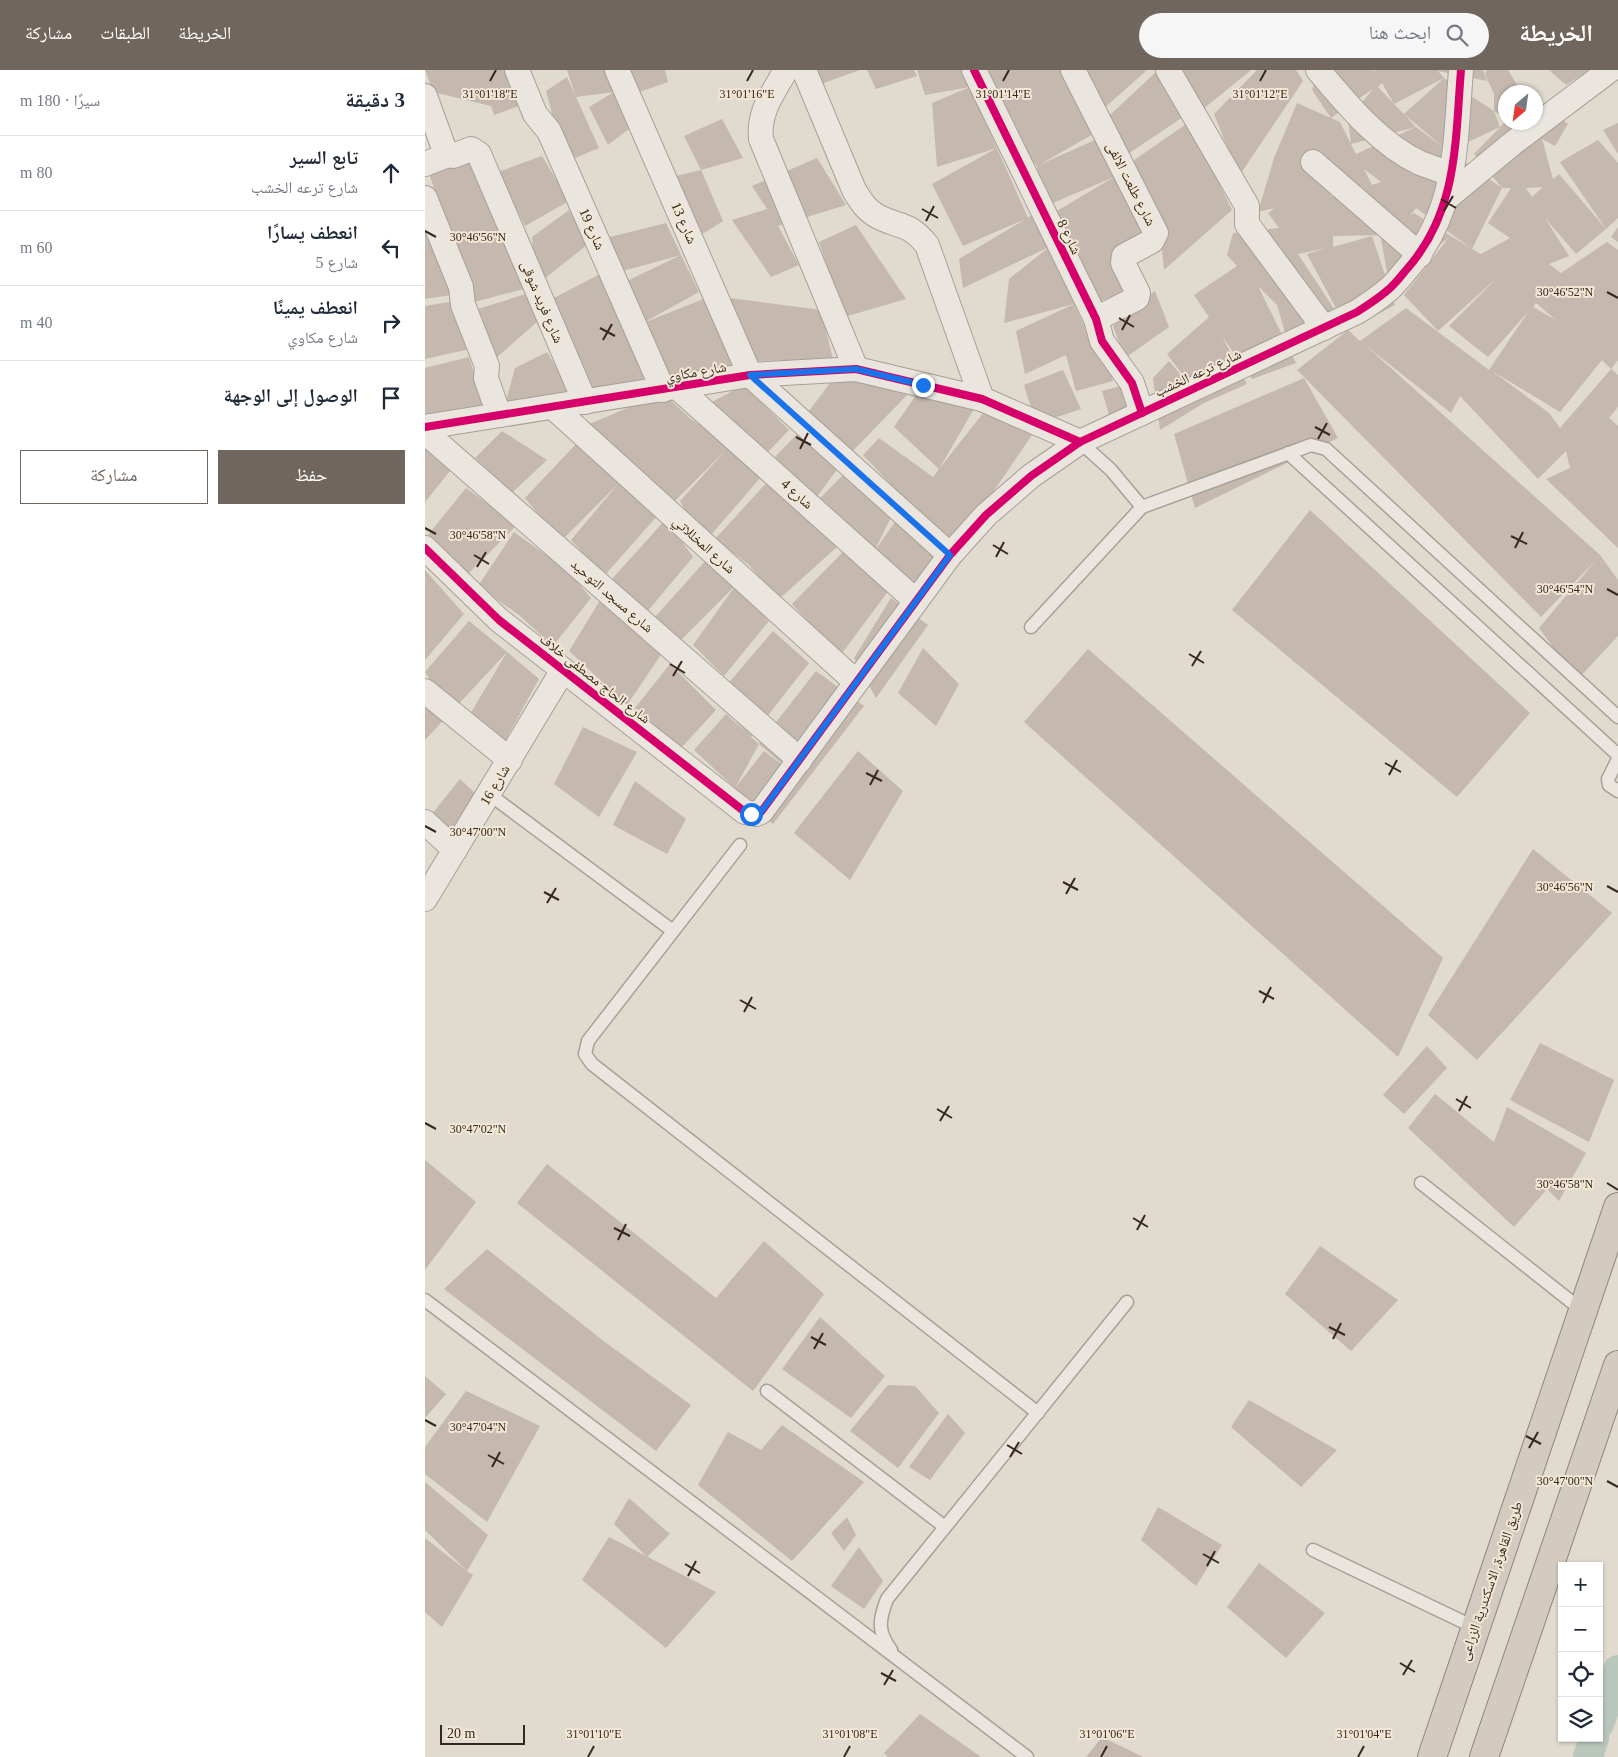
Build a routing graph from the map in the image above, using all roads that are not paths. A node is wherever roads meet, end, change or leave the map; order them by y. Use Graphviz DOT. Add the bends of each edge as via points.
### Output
graph roads {
  1 [pos="517,70"];
  2 [pos="617,70"];
  3 [pos="786,70"];
  4 [pos="804,70"];
  5 [pos="974,70"];
  6 [pos="1073,70"];
  7 [pos="1168,70"];
  8 [pos="1318,70"];
  9 [pos="1461,70"];
  10 [pos="1610,70"];
  11 [pos="425,96"];
  12 [pos="448,155"];
  13 [pos="1313,162"];
  14 [pos="425,164"];
  15 [pos="1450,186"];
  16 [pos="425,198"];
  17 [pos="1420,254"];
  18 [pos="1095,319"];
  19 [pos="1324,328"];
  20 [pos="856,369"];
  21 [pos="750,375"];
  22 [pos="670,389"];
  23 [pos="982,399"];
  24 [pos="585,402"];
  25 [pos="553,407"];
  26 [pos="1142,414"];
  27 [pos="499,415"];
  28 [pos="425,427"];
  29 [pos="425,432"];
  30 [pos="1080,442"];
  31 [pos="1288,454"];
  32 [pos="1142,507"];
  33 [pos="425,548"];
  34 [pos="950,555"];
  35 [pos="916,601"];
  36 [pos="1031,627"];
  37 [pos="563,670"];
  38 [pos="856,682"];
  39 [pos="425,691"];
  40 [pos="1618,717"];
  41 [pos="1618,755"];
  42 [pos="1618,759"];
  43 [pos="510,760"];
  44 [pos="799,760"];
  45 [pos="1618,791"];
  46 [pos="489,794"];
  47 [pos="761,812"];
  48 [pos="425,822"];
  49 [pos="740,845"];
  50 [pos="455,850"];
  51 [pos="425,899"];
  52 [pos="673,931"];
  53 [pos="1421,1184"];
  54 [pos="1618,1207"];
  55 [pos="425,1300"];
  56 [pos="1127,1302"];
  57 [pos="1583,1311"];
  58 [pos="1618,1365"];
  59 [pos="767,1391"];
  60 [pos="1038,1413"];
  61 [pos="945,1527"];
  62 [pos="1313,1550"];
  63 [pos="1475,1628"];
  64 [pos="895,1657"];
  65 [pos="1027,1757"];
  66 [pos="1432,1757"];
  67 [pos="1484,1757"];
  1 -- 22 [label="street, شارع 19" via="535,114 549,131"];
  2 -- 21 [label="street, شارع 13"];
  3 -- 20 [label="street" via="763,110 759,124 761,139"];
  4 -- 23 [label="street" via="862,204 875,215 911,229 927,244"];
  5 -- 18 [label="street, شارع 8"];
  6 -- 18 [label="street, شارع طلعت الالفى" via="1155,233 1152,241 1124,256 1123,262 1138,293 1137,298"];
  7 -- 19 [label="street" via="1247,206 1247,224"];
  8 -- 15 [label="street" via="1360,118"];
  9 -- 15 [label="street, شارع ترعه الخشب"];
  10 -- 15 [label="street"];
  11 -- 12 [label="street"];
  12 -- 14 [label="street, شارع فريد شوقى"];
  12 -- 24 [label="street, شارع فريد شوقى" via="455,156 471,149 479,154"];
  13 -- 17 [label="street"];
  15 -- 17 [label="street, شارع ترعه الخشب" via="1435,229"];
  16 -- 27 [label="street" via="461,287 463,305 487,366 486,378"];
  17 -- 19 [label="street, شارع ترعه الخشب" via="1390,289 1357,312"];
  18 -- 26 [label="street, شارع 8" via="1102,341 1132,383"];
  19 -- 26 [label="street, شارع ترعه الخشب"];
  20 -- 21 [label="street, شارع مكاوي"];
  20 -- 23 [label="street, شارع مكاوي"];
  21 -- 22 [label="street, شارع مكاوي"];
  21 -- 34 [label="street"];
  22 -- 24 [label="street, شارع مكاوي"];
  22 -- 35 [label="street, شارع 4"];
  23 -- 30 [label="street, شارع مكاوي"];
  24 -- 25 [label="street, شارع مكاوي"];
  25 -- 27 [label="street, شارع مكاوي"];
  25 -- 38 [label="street, شارع المخللاتي"];
  26 -- 30 [label="street, شارع ترعه الخشب"];
  27 -- 28 [label="street, شارع مكاوي"];
  29 -- 44 [label="street, شارع مسجد التوحيد"];
  30 -- 32 [label="lane" via="1111,470"];
  30 -- 34 [label="street, شارع ترعه الخشب" via="1031,476 986,515"];
  31 -- 32 [label="lane"];
  31 -- 40 [label="lane" via="1311,445 1326,449"];
  31 -- 41 [label="lane"];
  32 -- 36 [label="lane"];
  33 -- 37 [label="street, شارع الحاج مصطفى خلاف" via="499,620"];
  34 -- 35 [label="street, شارع ترعه الخشب"];
  35 -- 38 [label="street, شارع ترعه الخشب"];
  37 -- 43 [label="street, شارع 16"];
  37 -- 47 [label="street, شارع الحاج مصطفى خلاف" via="745,812"];
  38 -- 44 [label="street, شارع ترعه الخشب"];
  39 -- 43 [label="street"];
  42 -- 45 [label="lane" via="1608,780"];
  43 -- 46 [label="street, شارع 16"];
  44 -- 47 [label="street, شارع ترعه الخشب"];
  46 -- 50 [label="street, شارع 16"];
  46 -- 52 [label="lane"];
  48 -- 50 [label="street"];
  49 -- 52 [label="lane"];
  50 -- 51 [label="street, شارع 16"];
  52 -- 60 [label="lane" via="589,1041 585,1054 592,1064"];
  53 -- 57 [label="lane"];
  54 -- 57 [label="highway, طريق القاهرة, الاسكندرية الزراعى"];
  55 -- 64 [label="lane"];
  56 -- 60 [label="lane"];
  57 -- 63 [label="highway, طريق القاهرة, الاسكندرية الزراعى"];
  58 -- 67 [label="highway"];
  59 -- 61 [label="lane"];
  60 -- 61 [label="lane"];
  61 -- 64 [label="lane" via="887,1599 880,1619 883,1640"];
  62 -- 63 [label="lane"];
  63 -- 66 [label="highway, طريق القاهرة, الاسكندرية الزراعى"];
  64 -- 65 [label="lane"];
}
